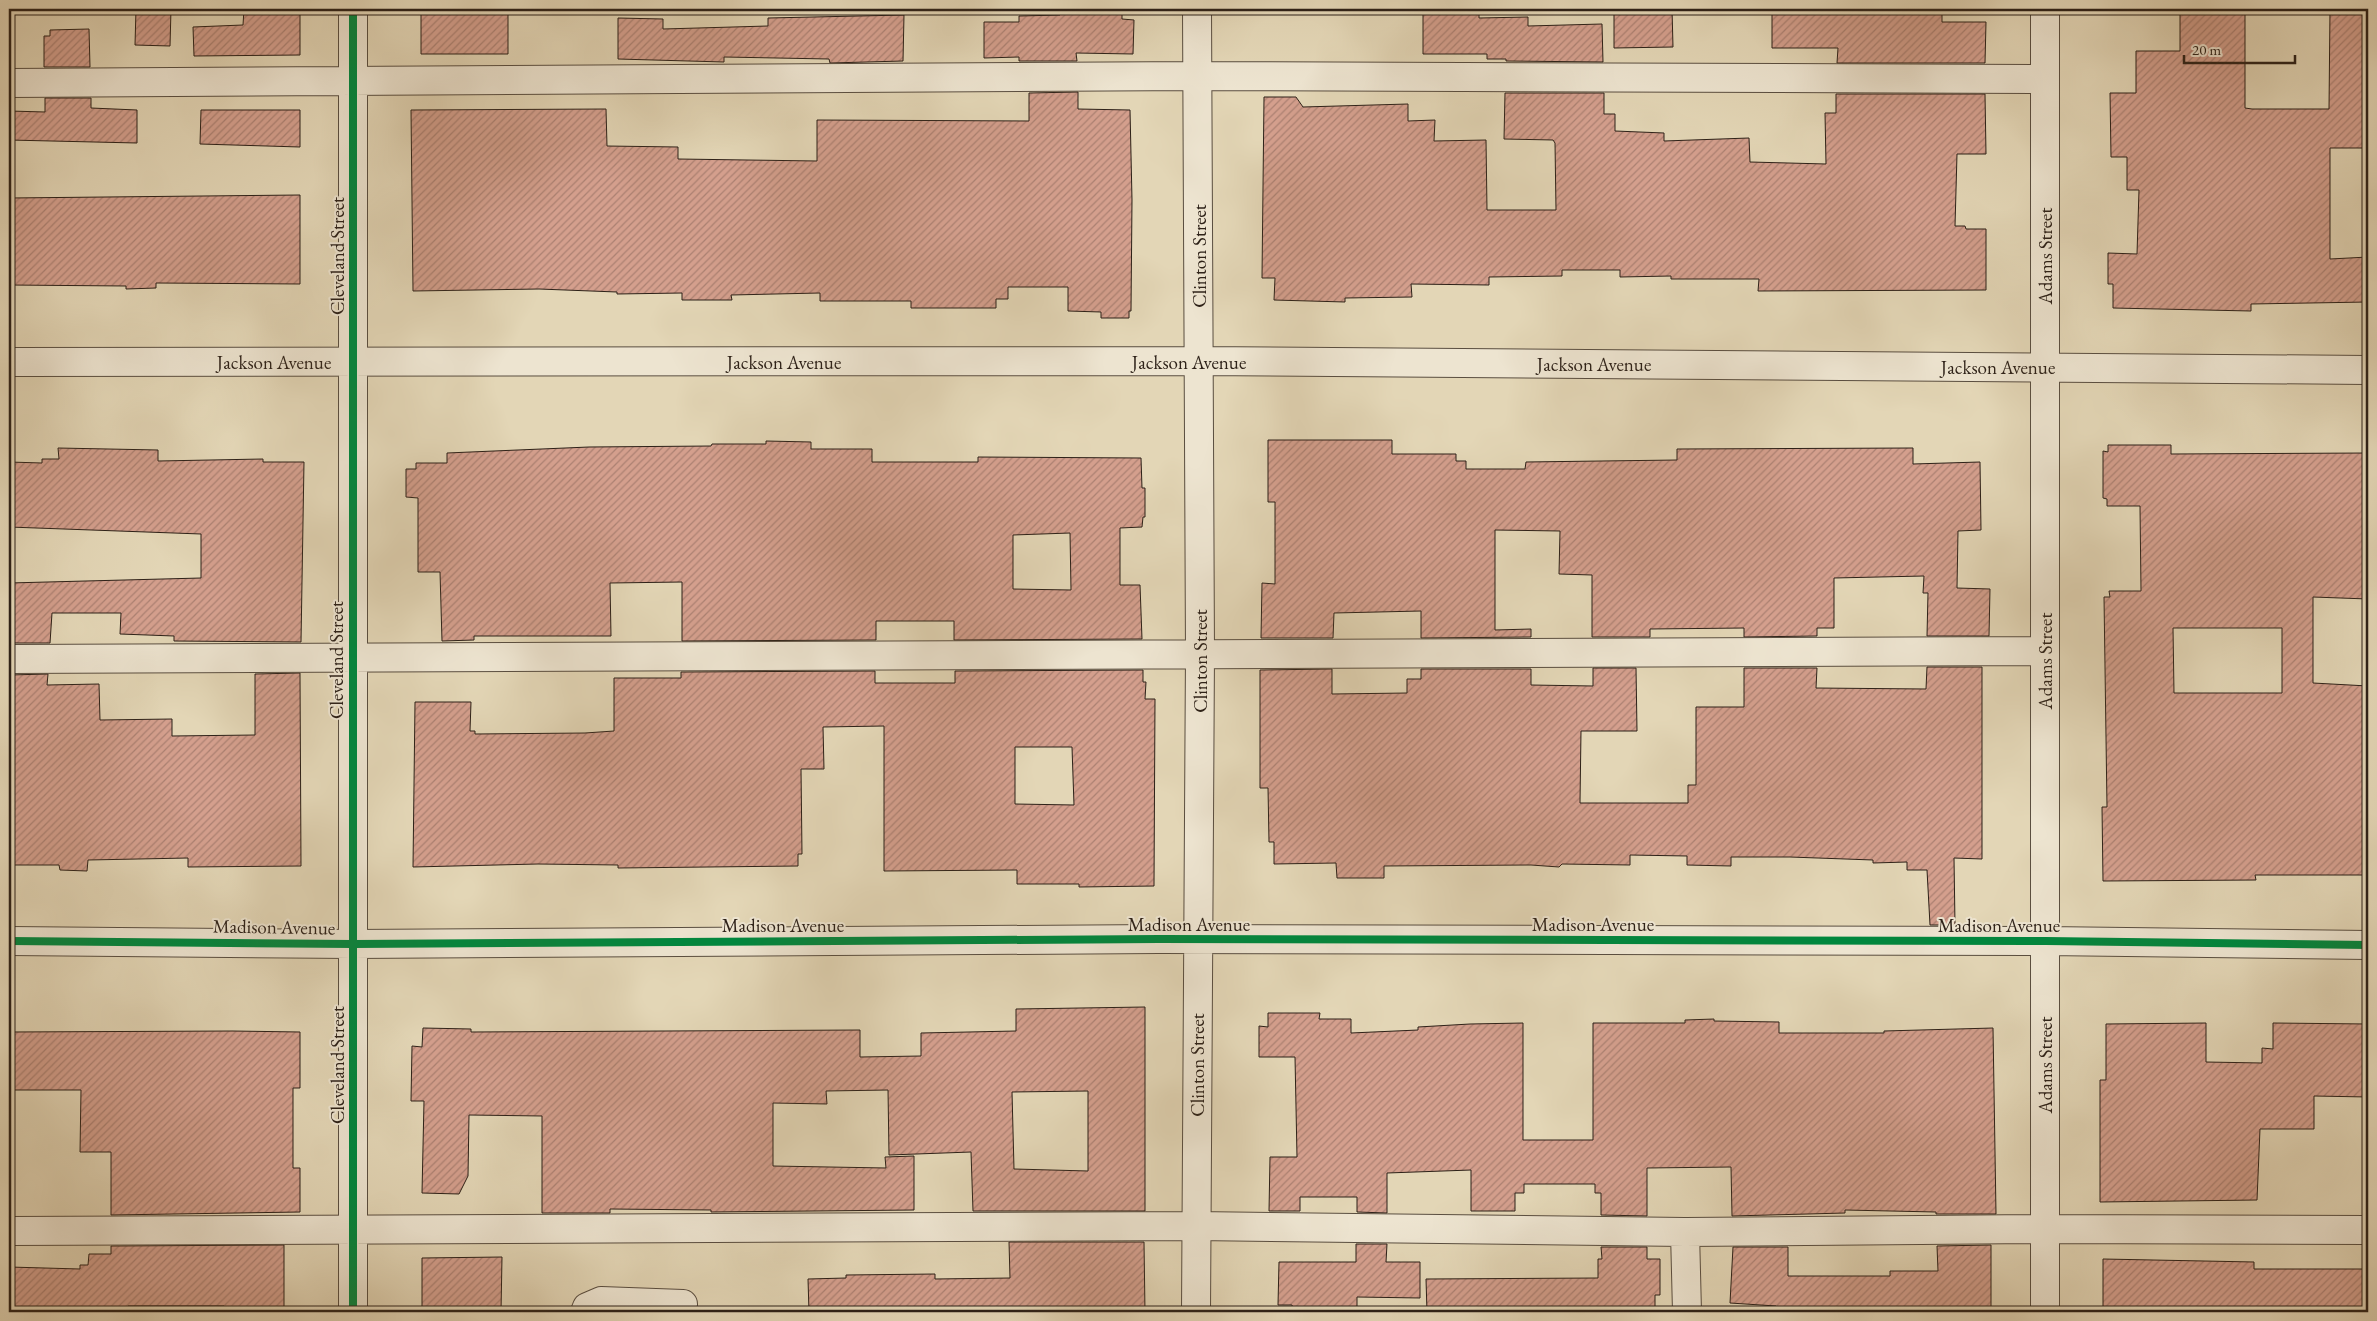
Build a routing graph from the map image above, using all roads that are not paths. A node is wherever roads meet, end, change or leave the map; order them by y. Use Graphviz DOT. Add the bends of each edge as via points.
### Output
graph roads {
  1 [pos="353,9"];
  2 [pos="1197,9"];
  3 [pos="2045,9"];
  4 [pos="1198,76"];
  5 [pos="2045,79"];
  6 [pos="352,82"];
  7 [pos="9,83"];
  8 [pos="1198,361"];
  9 [pos="9,362"];
  10 [pos="354,362"];
  11 [pos="2045,367"];
  12 [pos="2368,370"];
  13 [pos="2045,652"];
  14 [pos="1200,654"];
  15 [pos="353,656"];
  16 [pos="9,659"];
  17 [pos="1198,940"];
  18 [pos="9,941"];
  19 [pos="2046,941"];
  20 [pos="353,944"];
  21 [pos="2368,945"];
  22 [pos="1196,1226"];
  23 [pos="353,1229"];
  24 [pos="2045,1229"];
  25 [pos="2368,1230"];
  26 [pos="9,1231"];
  27 [pos="1685,1232"];
  28 [pos="683,1304"];
  29 [pos="354,1312"];
  30 [pos="585,1312"];
  31 [pos="1196,1312"];
  32 [pos="1687,1312"];
  33 [pos="2045,1312"];
  1 -- 6 [label="street, Cleveland Street"];
  2 -- 4 [label="street, Clinton Street"];
  3 -- 5 [label="street, Adams Street"];
  4 -- 5 [label="street"];
  4 -- 6 [label="street"];
  4 -- 8 [label="street, Clinton Street"];
  5 -- 11 [label="street, Adams Street"];
  6 -- 7 [label="street"];
  6 -- 10 [label="street, Cleveland Street"];
  8 -- 10 [label="street, Jackson Avenue"];
  8 -- 11 [label="street, Jackson Avenue"];
  8 -- 14 [label="street, Clinton Street"];
  9 -- 10 [label="street, Jackson Avenue"];
  10 -- 15 [label="street, Cleveland Street"];
  11 -- 12 [label="street, Jackson Avenue"];
  11 -- 13 [label="street, Adams Street"];
  13 -- 14 [label="street"];
  13 -- 19 [label="street, Adams Street"];
  14 -- 15 [label="street"];
  14 -- 17 [label="street, Clinton Street"];
  15 -- 16 [label="street"];
  15 -- 20 [label="street, Cleveland Street"];
  17 -- 19 [label="street, Madison Avenue"];
  17 -- 20 [label="street, Madison Avenue"];
  17 -- 22 [label="street, Clinton Street"];
  18 -- 20 [label="street, Madison Avenue"];
  19 -- 21 [label="street, Madison Avenue"];
  19 -- 24 [label="street, Adams Street"];
  20 -- 23 [label="street, Cleveland Street"];
  22 -- 23 [label="street"];
  22 -- 27 [label="street"];
  22 -- 31 [label="street, Clinton Street"];
  23 -- 26 [label="street"];
  23 -- 29 [label="street, Cleveland Street"];
  24 -- 25 [label="street"];
  24 -- 27 [label="street"];
  24 -- 33 [label="street, Adams Street"];
  27 -- 32 [label="street"];
  28 -- 30 [label="street" via="601,1301 587,1307"];
}
